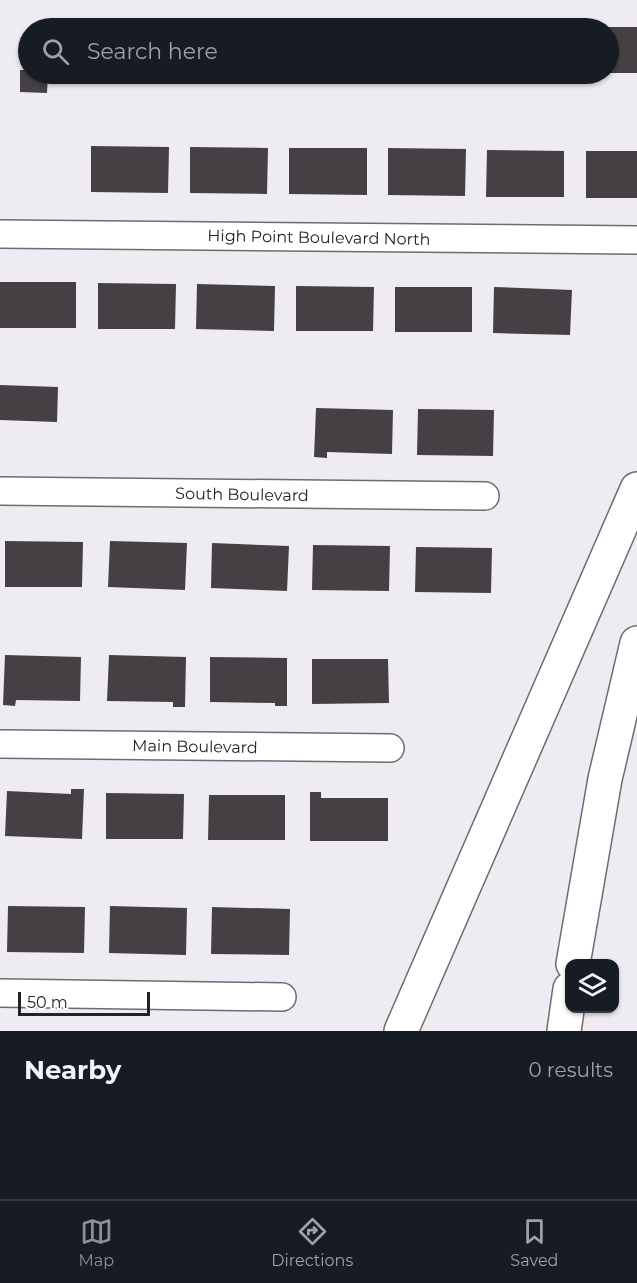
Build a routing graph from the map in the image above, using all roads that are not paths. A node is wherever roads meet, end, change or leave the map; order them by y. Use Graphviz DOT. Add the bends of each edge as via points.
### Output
graph roads {
  1 [pos="0,234"];
  2 [pos="637,240"];
  3 [pos="637,489"];
  4 [pos="0,491"];
  5 [pos="485,496"];
  6 [pos="637,644"];
  7 [pos="0,744"];
  8 [pos="390,748"];
  9 [pos="574,959"];
  10 [pos="0,993"];
  11 [pos="282,997"];
  12 [pos="567,1013"];
  13 [pos="401,1031"];
  14 [pos="564,1031"];
  1 -- 2 [label="street, High Point Boulevard North"];
  3 -- 13 [label="highway"];
  4 -- 5 [label="street, South Boulevard"];
  6 -- 9 [label="highway" via="603,790"];
  7 -- 8 [label="street, Main Boulevard"];
  10 -- 11 [label="street"];
  12 -- 14 [label="highway"];
}
